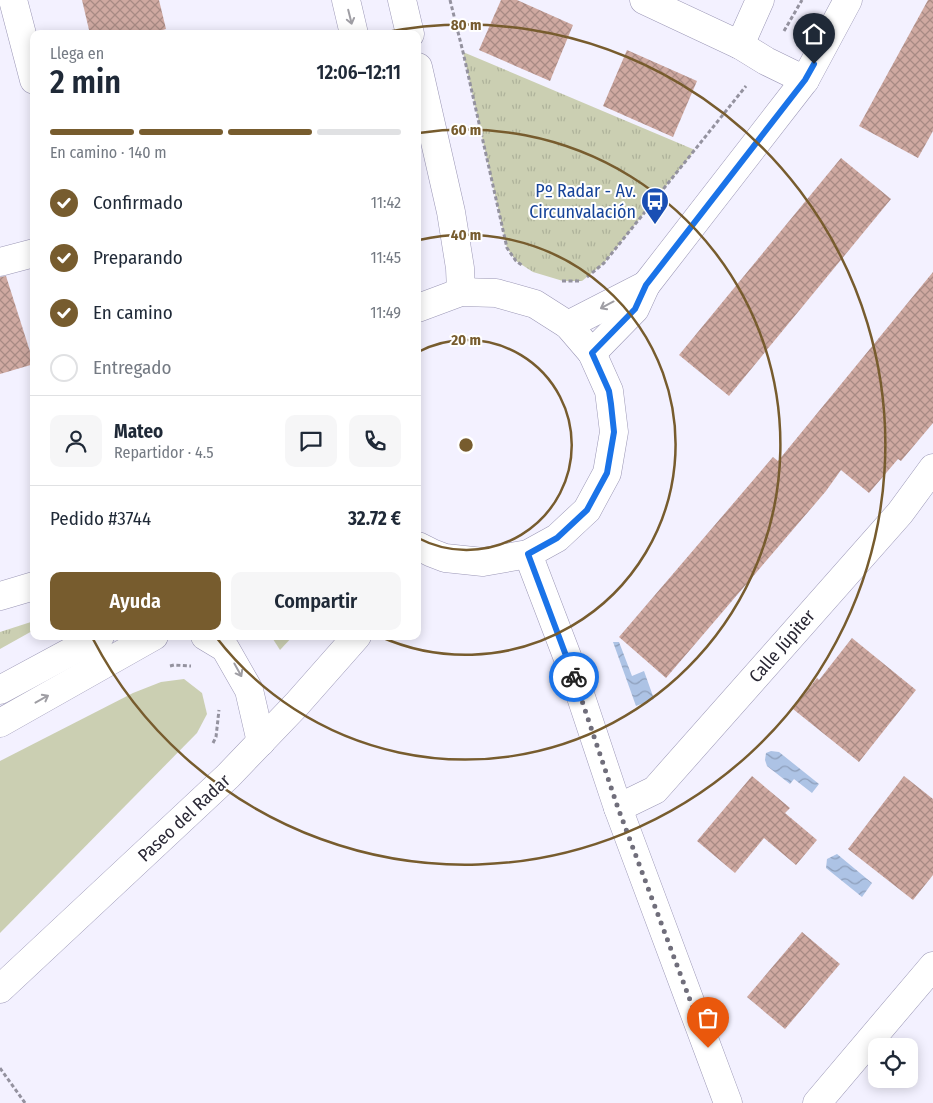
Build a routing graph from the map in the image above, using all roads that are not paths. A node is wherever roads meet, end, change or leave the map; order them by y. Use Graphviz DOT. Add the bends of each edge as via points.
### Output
graph roads {
  1 [pos="13,0"];
  2 [pos="346,0"];
  3 [pos="402,0"];
  4 [pos="644,0"];
  5 [pos="760,0"];
  6 [pos="848,0"];
  7 [pos="353,30"];
  8 [pos="409,30"];
  9 [pos="740,45"];
  10 [pos="30,65"];
  11 [pos="421,80"];
  12 [pos="805,80"];
  13 [pos="30,254"];
  14 [pos="0,262"];
  15 [pos="646,285"];
  16 [pos="461,292"];
  17 [pos="421,307"];
  18 [pos="568,325"];
  19 [pos="592,353"];
  20 [pos="933,468"];
  21 [pos="528,554"];
  22 [pos="422,556"];
  23 [pos="30,587"];
  24 [pos="0,596"];
  25 [pos="93,640"];
  26 [pos="147,640"];
  27 [pos="212,640"];
  28 [pos="354,640"];
  29 [pos="0,690"];
  30 [pos="0,723"];
  31 [pos="261,742"];
  32 [pos="618,808"];
  33 [pos="933,966"];
  34 [pos="0,989"];
  35 [pos="728,1103"];
  36 [pos="817,1103"];
  1 -- 10 [label="street"];
  2 -- 7 [label="street, one-way"];
  3 -- 8 [label="street"];
  4 -- 9 [label="street"];
  5 -- 9 [label="street"];
  6 -- 12 [label="street"];
  9 -- 12 [label="street"];
  11 -- 16 [label="street" via="451,212"];
  12 -- 15 [label="street"];
  13 -- 14 [label="street"];
  15 -- 18 [label="street, one-way"];
  15 -- 19 [label="street" via="635,309"];
  16 -- 17 [label="street"];
  16 -- 18 [label="street" via="496,293 535,304"];
  18 -- 19 [label="street"];
  19 -- 21 [label="street" via="610,399 614,432 607,473 587,510 557,538"];
  20 -- 32 [label="street, Calle Júpiter" via="900,513 656,790"];
  21 -- 22 [label="street" via="483,562"];
  21 -- 32 [label="street" via="570,664"];
  23 -- 24 [label="street"];
  25 -- 29 [label="street"];
  30 -- 26 [label="street, one-way"];
  27 -- 31 [label="street, one-way" via="225,648 249,690"];
  28 -- 31 [label="street, Paseo del Radar"];
  31 -- 34 [label="street, Paseo del Radar"];
  32 -- 35 [label="street"];
  33 -- 36 [label="street"];
}
